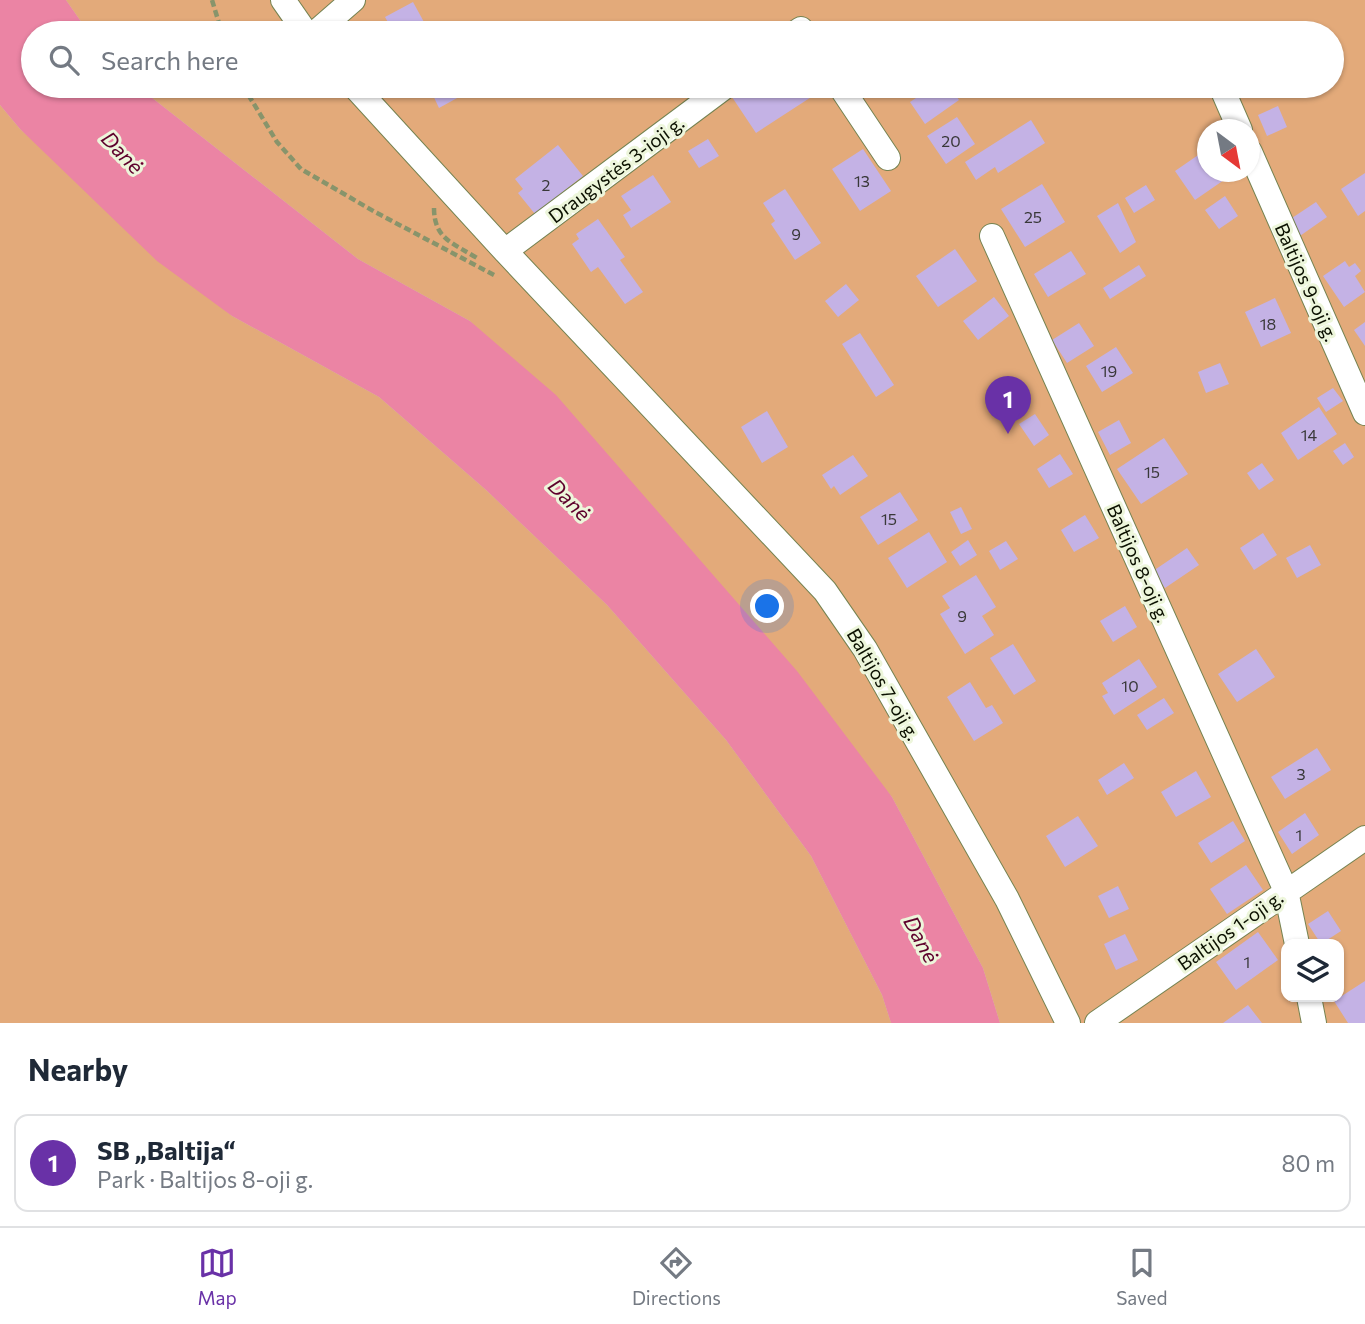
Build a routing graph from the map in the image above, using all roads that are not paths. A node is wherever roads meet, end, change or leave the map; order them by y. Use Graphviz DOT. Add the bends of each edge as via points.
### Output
graph roads {
  1 [pos="283,0"];
  2 [pos="352,0"];
  3 [pos="298,21"];
  4 [pos="328,21"];
  5 [pos="365,98"];
  6 [pos="710,98"];
  7 [pos="848,98"];
  8 [pos="1226,98"];
  9 [pos="1235,119"];
  10 [pos="888,158"];
  11 [pos="1260,175"];
  12 [pos="992,236"];
  13 [pos="505,251"];
  14 [pos="1365,413"];
  15 [pos="1365,838"];
  16 [pos="1286,891"];
  17 [pos="1296,939"];
  18 [pos="1310,1002"];
  19 [pos="1068,1023"];
  20 [pos="1097,1023"];
  21 [pos="1314,1023"];
  1 -- 3 [label="street"];
  2 -- 4 [label="street"];
  5 -- 13 [label="street, Baltijos 7-oji g."];
  6 -- 13 [label="street, Draugystės 3-ioji g."];
  7 -- 10 [label="street"];
  8 -- 9 [label="street"];
  11 -- 14 [label="street, Baltijos 9-oji g."];
  12 -- 16 [label="street, Baltijos 8-oji g."];
  13 -- 19 [label="street, Baltijos 7-oji g." via="825,591 849,624 1007,899"];
  15 -- 16 [label="street, Baltijos 1-oji g."];
  16 -- 17 [label="street, Baltijos 8-oji g."];
  16 -- 20 [label="street, Baltijos 1-oji g."];
  18 -- 21 [label="street"];
}
